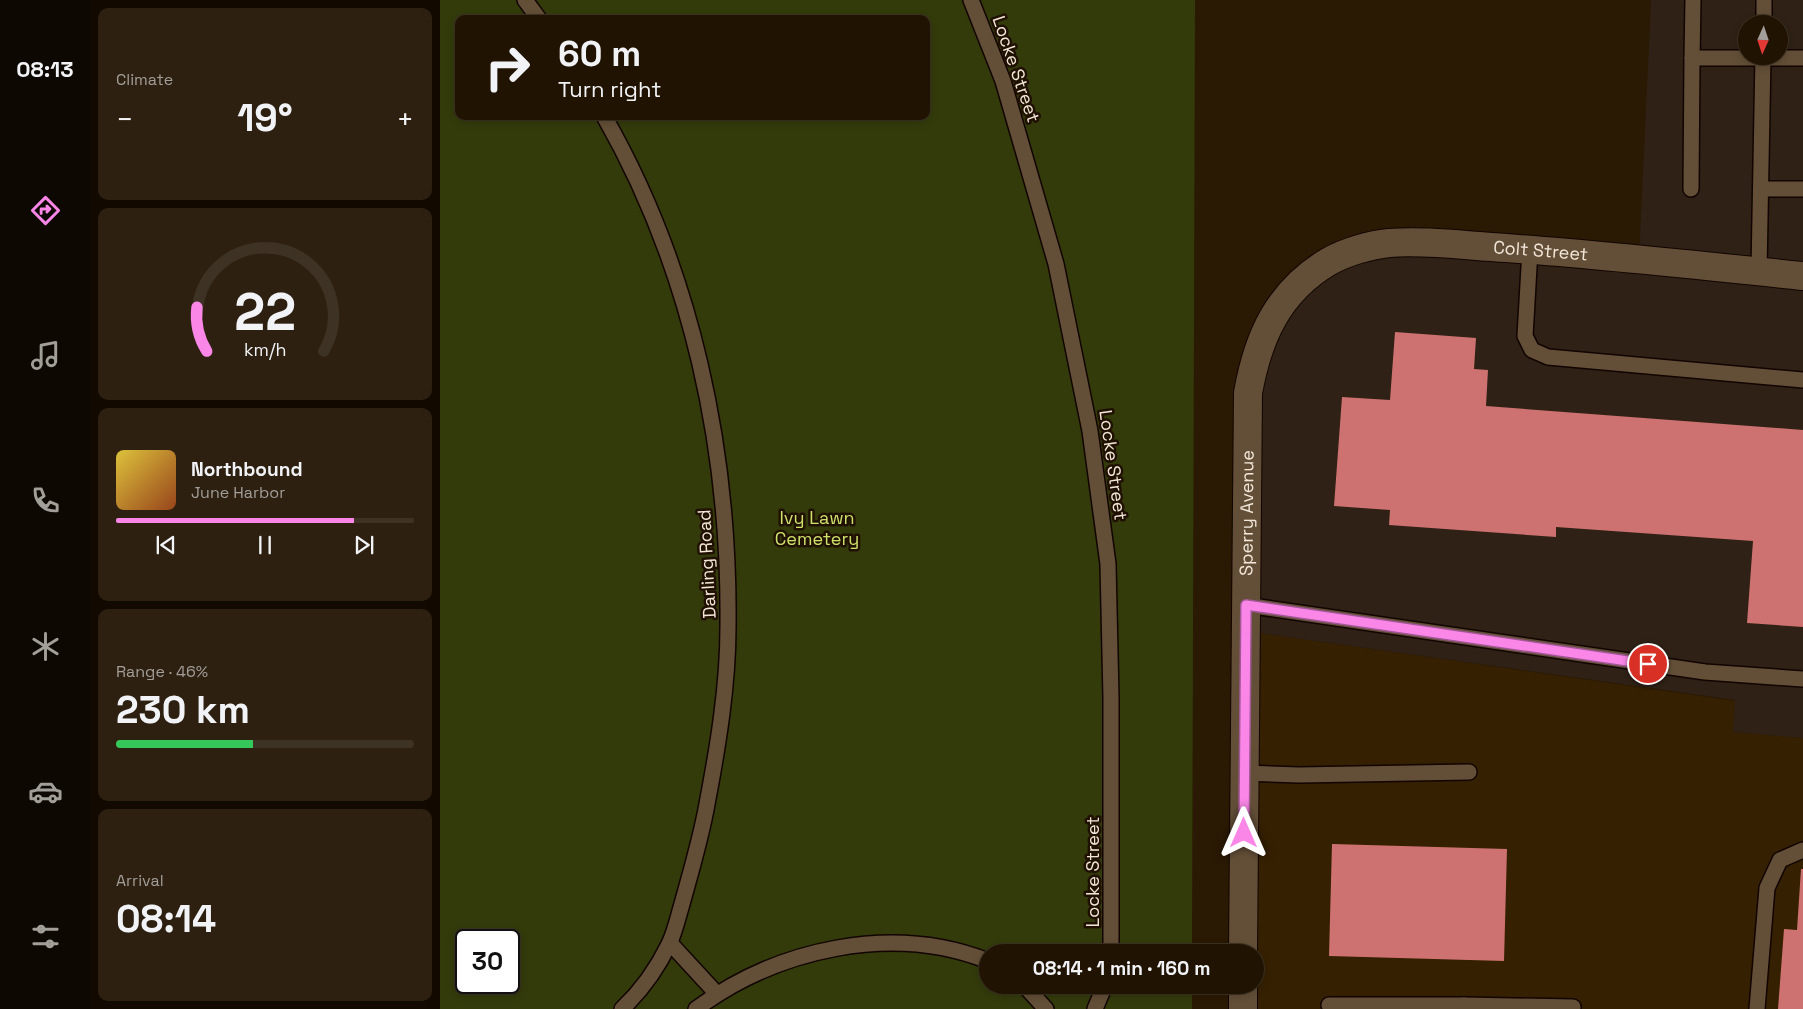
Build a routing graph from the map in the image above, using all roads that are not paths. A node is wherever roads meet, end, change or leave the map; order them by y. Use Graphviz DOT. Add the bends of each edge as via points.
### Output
graph roads {
  1 [pos="525,0"];
  2 [pos="970,0"];
  3 [pos="1693,0"];
  4 [pos="1764,0"];
  5 [pos="536,15"];
  6 [pos="1764,15"];
  7 [pos="1738,57"];
  8 [pos="1692,58"];
  9 [pos="1788,58"];
  10 [pos="1803,58"];
  11 [pos="1763,65"];
  12 [pos="606,120"];
  13 [pos="1690,189"];
  14 [pos="1761,189"];
  15 [pos="1803,189"];
  16 [pos="1530,250"];
  17 [pos="1759,272"];
  18 [pos="1803,276"];
  19 [pos="1291,294"];
  20 [pos="1803,380"];
  21 [pos="1246,605"];
  22 [pos="1803,679"];
  23 [pos="1469,772"];
  24 [pos="1244,773"];
  25 [pos="1803,850"];
  26 [pos="670,943"];
  27 [pos="1112,944"];
  28 [pos="1243,944"];
  29 [pos="979,958"];
  30 [pos="718,994"];
  31 [pos="1032,994"];
  32 [pos="1101,994"];
  33 [pos="1243,994"];
  34 [pos="1329,1005"];
  35 [pos="1464,1007"];
  36 [pos="1573,1007"];
  37 [pos="622,1009"];
  38 [pos="696,1009"];
  39 [pos="1046,1009"];
  40 [pos="1095,1009"];
  41 [pos="1243,1009"];
  42 [pos="1757,1009"];
  1 -- 5 [label="lane"];
  2 -- 27 [label="lane, Locke Street" via="1003,81 1056,264 1090,431 1108,564"];
  3 -- 8 [label="lane"];
  4 -- 6 [label="lane"];
  7 -- 8 [label="lane"];
  8 -- 13 [label="lane"];
  9 -- 10 [label="lane"];
  11 -- 14 [label="lane"];
  12 -- 26 [label="lane, Darling Road" via="653,215 688,315 712,418 726,522 728,628 720,733 701,837"];
  14 -- 15 [label="lane"];
  14 -- 17 [label="lane"];
  16 -- 17 [label="street, Colt Street"];
  16 -- 19 [label="street, Colt Street" via="1388,243 1330,261"];
  16 -- 20 [label="lane" via="1525,336 1532,350 1548,357"];
  17 -- 18 [label="street, Colt Street"];
  19 -- 21 [label="street, Sperry Avenue" via="1263,336 1248,392"];
  21 -- 22 [label="lane" via="1705,672"];
  21 -- 24 [label="street, Sperry Avenue"];
  23 -- 24 [label="lane"];
  24 -- 28 [label="street, Sperry Avenue"];
  25 -- 42 [label="lane" via="1780,860 1767,888"];
  26 -- 30 [label="lane"];
  26 -- 37 [label="lane, Darling Road" via="650,976"];
  29 -- 30 [label="lane" via="923,946 886,944 850,947 813,953 778,964"];
  30 -- 38 [label="lane"];
  31 -- 39 [label="lane"];
  32 -- 40 [label="lane"];
  33 -- 41 [label="street"];
  34 -- 35 [label="lane"];
  35 -- 36 [label="lane"];
}
